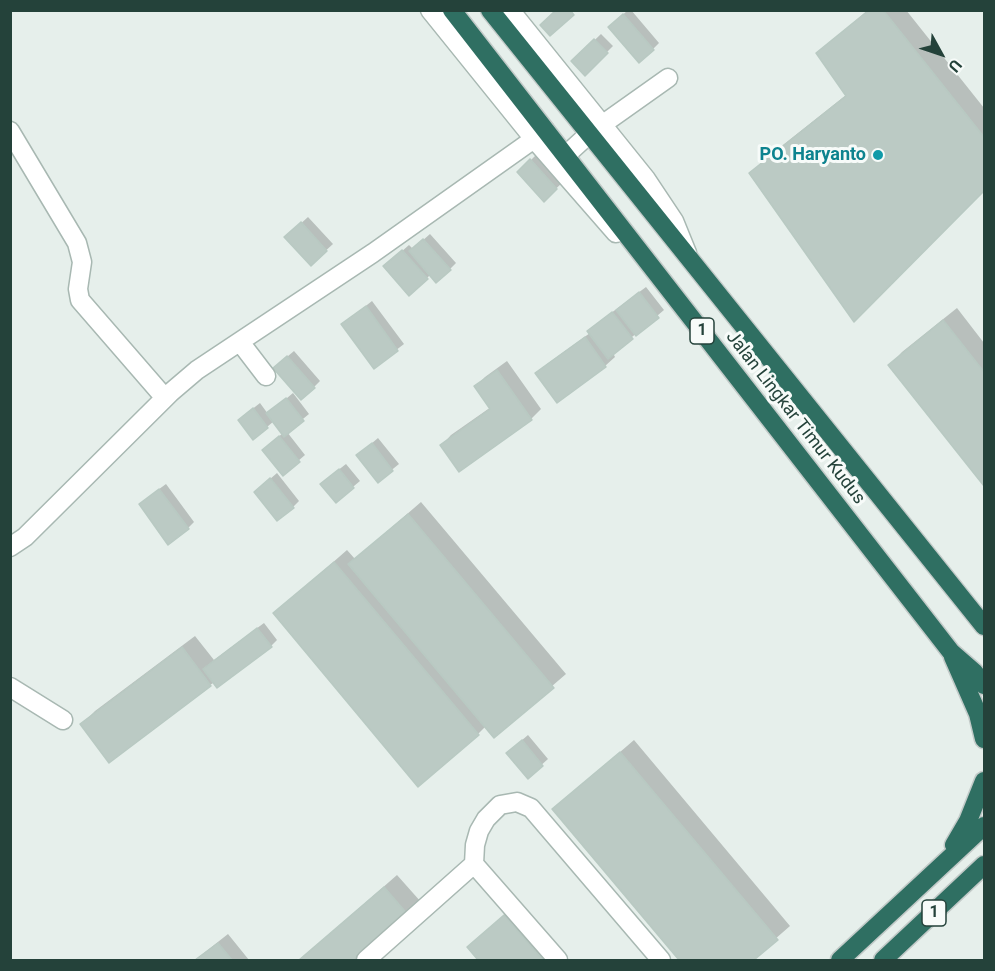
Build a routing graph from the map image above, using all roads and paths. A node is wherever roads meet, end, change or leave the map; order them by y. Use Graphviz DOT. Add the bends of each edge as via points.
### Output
graph roads {
  1 [pos="430,10"];
  2 [pos="452,10"];
  3 [pos="490,10"];
  4 [pos="510,10"];
  5 [pos="668,78"];
  6 [pos="596,129"];
  7 [pos="10,131"];
  8 [pos="540,135"];
  9 [pos="565,156"];
  10 [pos="650,265"];
  11 [pos="240,342"];
  12 [pos="266,376"];
  13 [pos="165,398"];
  14 [pos="10,547"];
  15 [pos="984,626"];
  16 [pos="951,652"];
  17 [pos="984,685"];
  18 [pos="10,687"];
  19 [pos="63,720"];
  20 [pos="984,739"];
  21 [pos="984,781"];
  22 [pos="984,826"];
  23 [pos="474,864"];
  24 [pos="984,865"];
  25 [pos="940,867"];
  26 [pos="366,960"];
  27 [pos="558,960"];
  28 [pos="661,960"];
  29 [pos="840,960"];
  30 [pos="883,960"];
  1 -- 8 [label="street"];
  2 -- 8 [label="highway, Jalan Lingkar Timur Kudus / 1"];
  3 -- 6 [label="highway, Jalan Lingkar Timur Kudus / 1"];
  4 -- 6 [label="street"];
  5 -- 6 [label="street"];
  6 -- 9 [label="street"];
  6 -- 15 [label="highway, Jalan Lingkar Timur Kudus / 1" via="690,259"];
  7 -- 13 [label="street" via="77,243 82,262 80,300"];
  8 -- 9 [label="highway, Jalan Lingkar Timur Kudus / 1"];
  8 -- 10 [label="street" via="612,229"];
  8 -- 11 [label="street"];
  9 -- 10 [label="highway, Jalan Lingkar Timur Kudus / 1"];
  10 -- 16 [label="highway, Jalan Lingkar Timur Kudus / 1"];
  11 -- 12 [label="street"];
  11 -- 13 [label="street"];
  13 -- 14 [label="street" via="25,537"];
  16 -- 17 [label="highway, 1"];
  16 -- 20 [label="highway, 1" via="978,714"];
  18 -- 19 [label="street"];
  21 -- 25 [label="highway, 1" via="968,821"];
  22 -- 25 [label="highway, 1"];
  23 -- 26 [label="street"];
  23 -- 27 [label="street"];
  23 -- 28 [label="street" via="479,831 492,812 509,802 526,804"];
  24 -- 30 [label="highway, 1"];
  25 -- 29 [label="highway, 1"];
}
